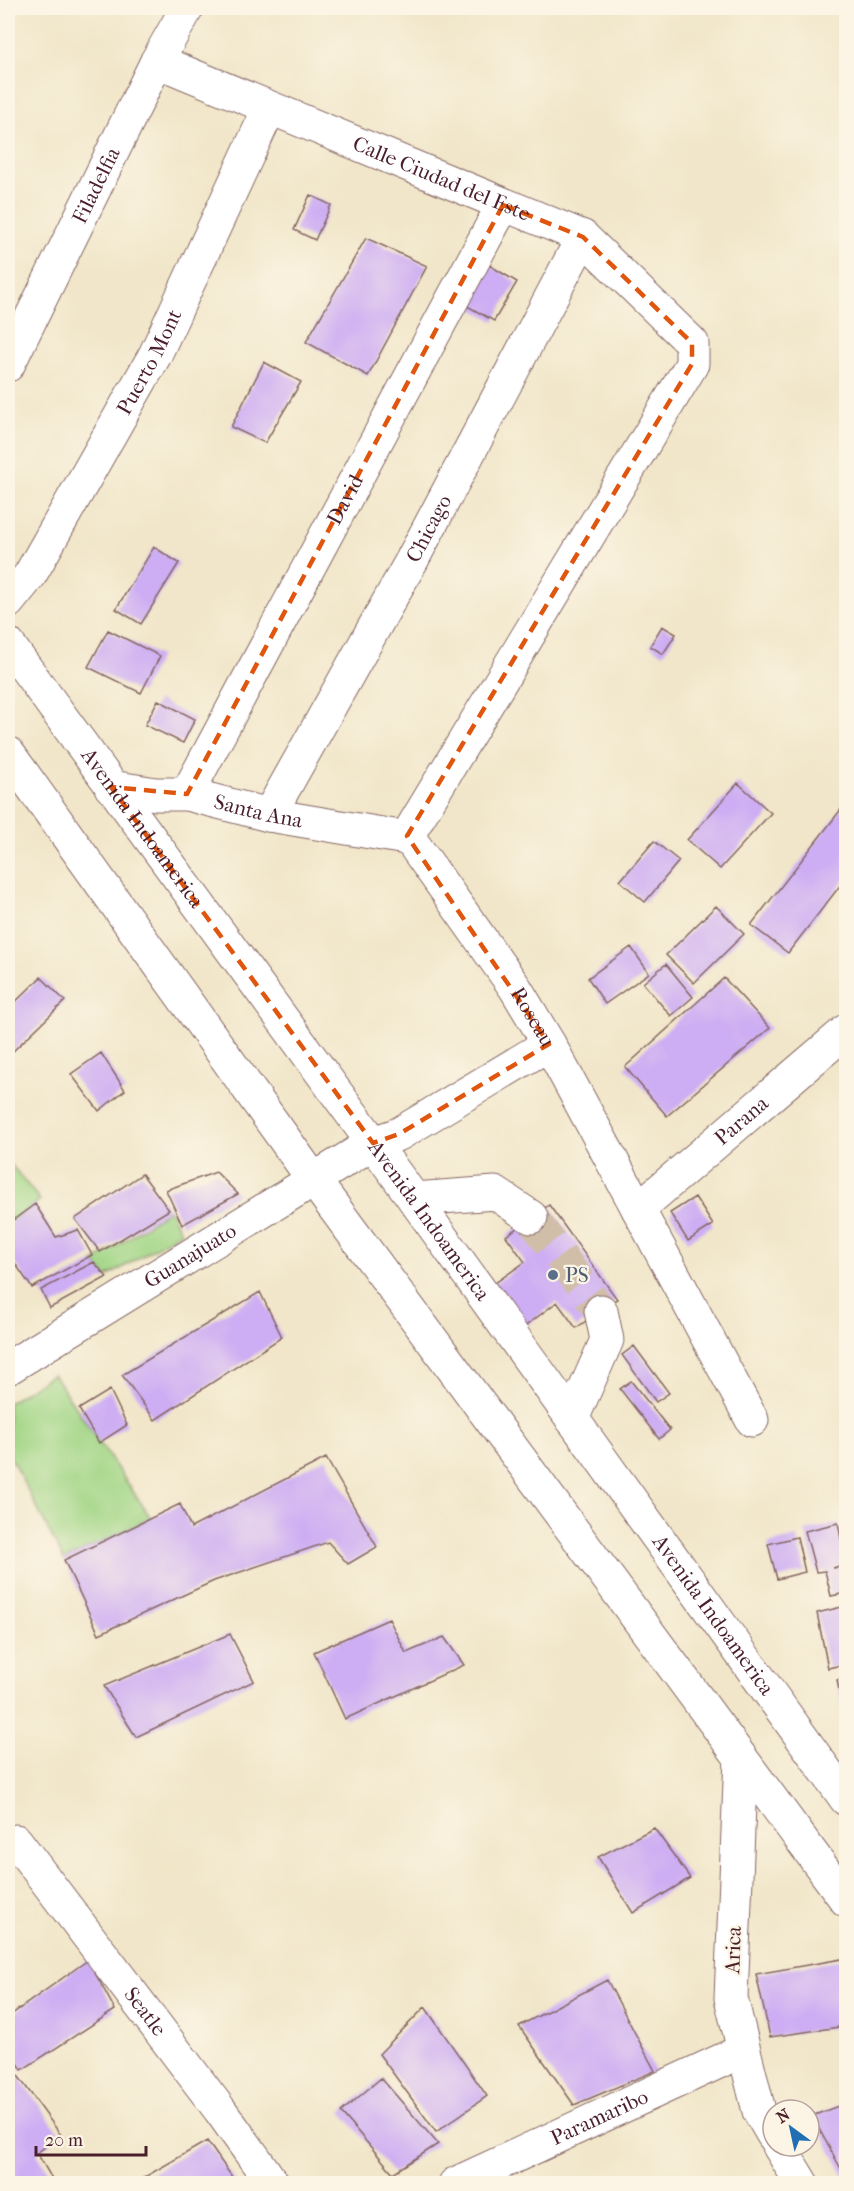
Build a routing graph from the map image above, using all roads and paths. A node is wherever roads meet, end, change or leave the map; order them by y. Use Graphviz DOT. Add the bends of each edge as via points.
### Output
graph roads {
  1 [pos="187,8"];
  2 [pos="157,61"];
  3 [pos="269,109"];
  4 [pos="503,205"];
  5 [pos="583,237"];
  6 [pos="8,365"];
  7 [pos="8,602"];
  8 [pos="8,644"];
  9 [pos="8,753"];
  10 [pos="111,787"];
  11 [pos="187,794"];
  12 [pos="269,815"];
  13 [pos="406,838"];
  14 [pos="846,1031"];
  15 [pos="549,1044"];
  16 [pos="373,1143"];
  17 [pos="312,1179"];
  18 [pos="414,1199"];
  19 [pos="639,1209"];
  20 [pos="531,1217"];
  21 [pos="601,1311"];
  22 [pos="8,1368"];
  23 [pos="572,1419"];
  24 [pos="753,1420"];
  25 [pos="741,1758"];
  26 [pos="846,1799"];
  27 [pos="16,1841"];
  28 [pos="846,1900"];
  29 [pos="742,2051"];
  30 [pos="761,2114"];
  31 [pos="786,2158"];
  32 [pos="273,2184"];
  33 [pos="455,2184"];
  34 [pos="802,2184"];
  1 -- 2 [label="street, Filadelfia"];
  2 -- 3 [label="street, Calle Ciudad del Este"];
  2 -- 6 [label="street, Filadelfia"];
  3 -- 4 [label="street, Calle Ciudad del Este"];
  3 -- 7 [label="street, Puerto Mont" via="155,355 30,576"];
  4 -- 5 [label="street, Calle Ciudad del Este"];
  4 -- 11 [label="street, David"];
  5 -- 12 [label="street, Chicago" via="412,560"];
  5 -- 13 [label="street, Calle Ciudad del Este" via="692,343 692,364"];
  8 -- 10 [label="street, Avenida Indoamerica"];
  9 -- 17 [label="street"];
  10 -- 11 [label="street, Santa Ana" via="156,795"];
  10 -- 16 [label="street, Avenida Indoamerica"];
  11 -- 12 [label="street, Santa Ana"];
  12 -- 13 [label="street, Santa Ana"];
  13 -- 15 [label="street, Roseau" via="418,848"];
  14 -- 19 [label="street, Parana"];
  15 -- 16 [label="street, Guanajuato" via="399,1134"];
  15 -- 19 [label="street, Roseau"];
  16 -- 17 [label="street, Guanajuato"];
  16 -- 18 [label="street, Avenida Indoamerica"];
  17 -- 22 [label="street, Guanajuato" via="246,1224"];
  17 -- 25 [label="street"];
  18 -- 20 [label="street" via="495,1193"];
  18 -- 23 [label="street, Avenida Indoamerica"];
  19 -- 24 [label="street, Roseau"];
  21 -- 23 [label="street" via="607,1341"];
  23 -- 26 [label="street, Avenida Indoamerica"];
  25 -- 28 [label="street"];
  25 -- 29 [label="street, Arica" via="731,1998"];
  27 -- 32 [label="street, Seatle"];
  29 -- 30 [label="street, Arica"];
  29 -- 33 [label="street, Paramaribo"];
  31 -- 34 [label="street"];
}
